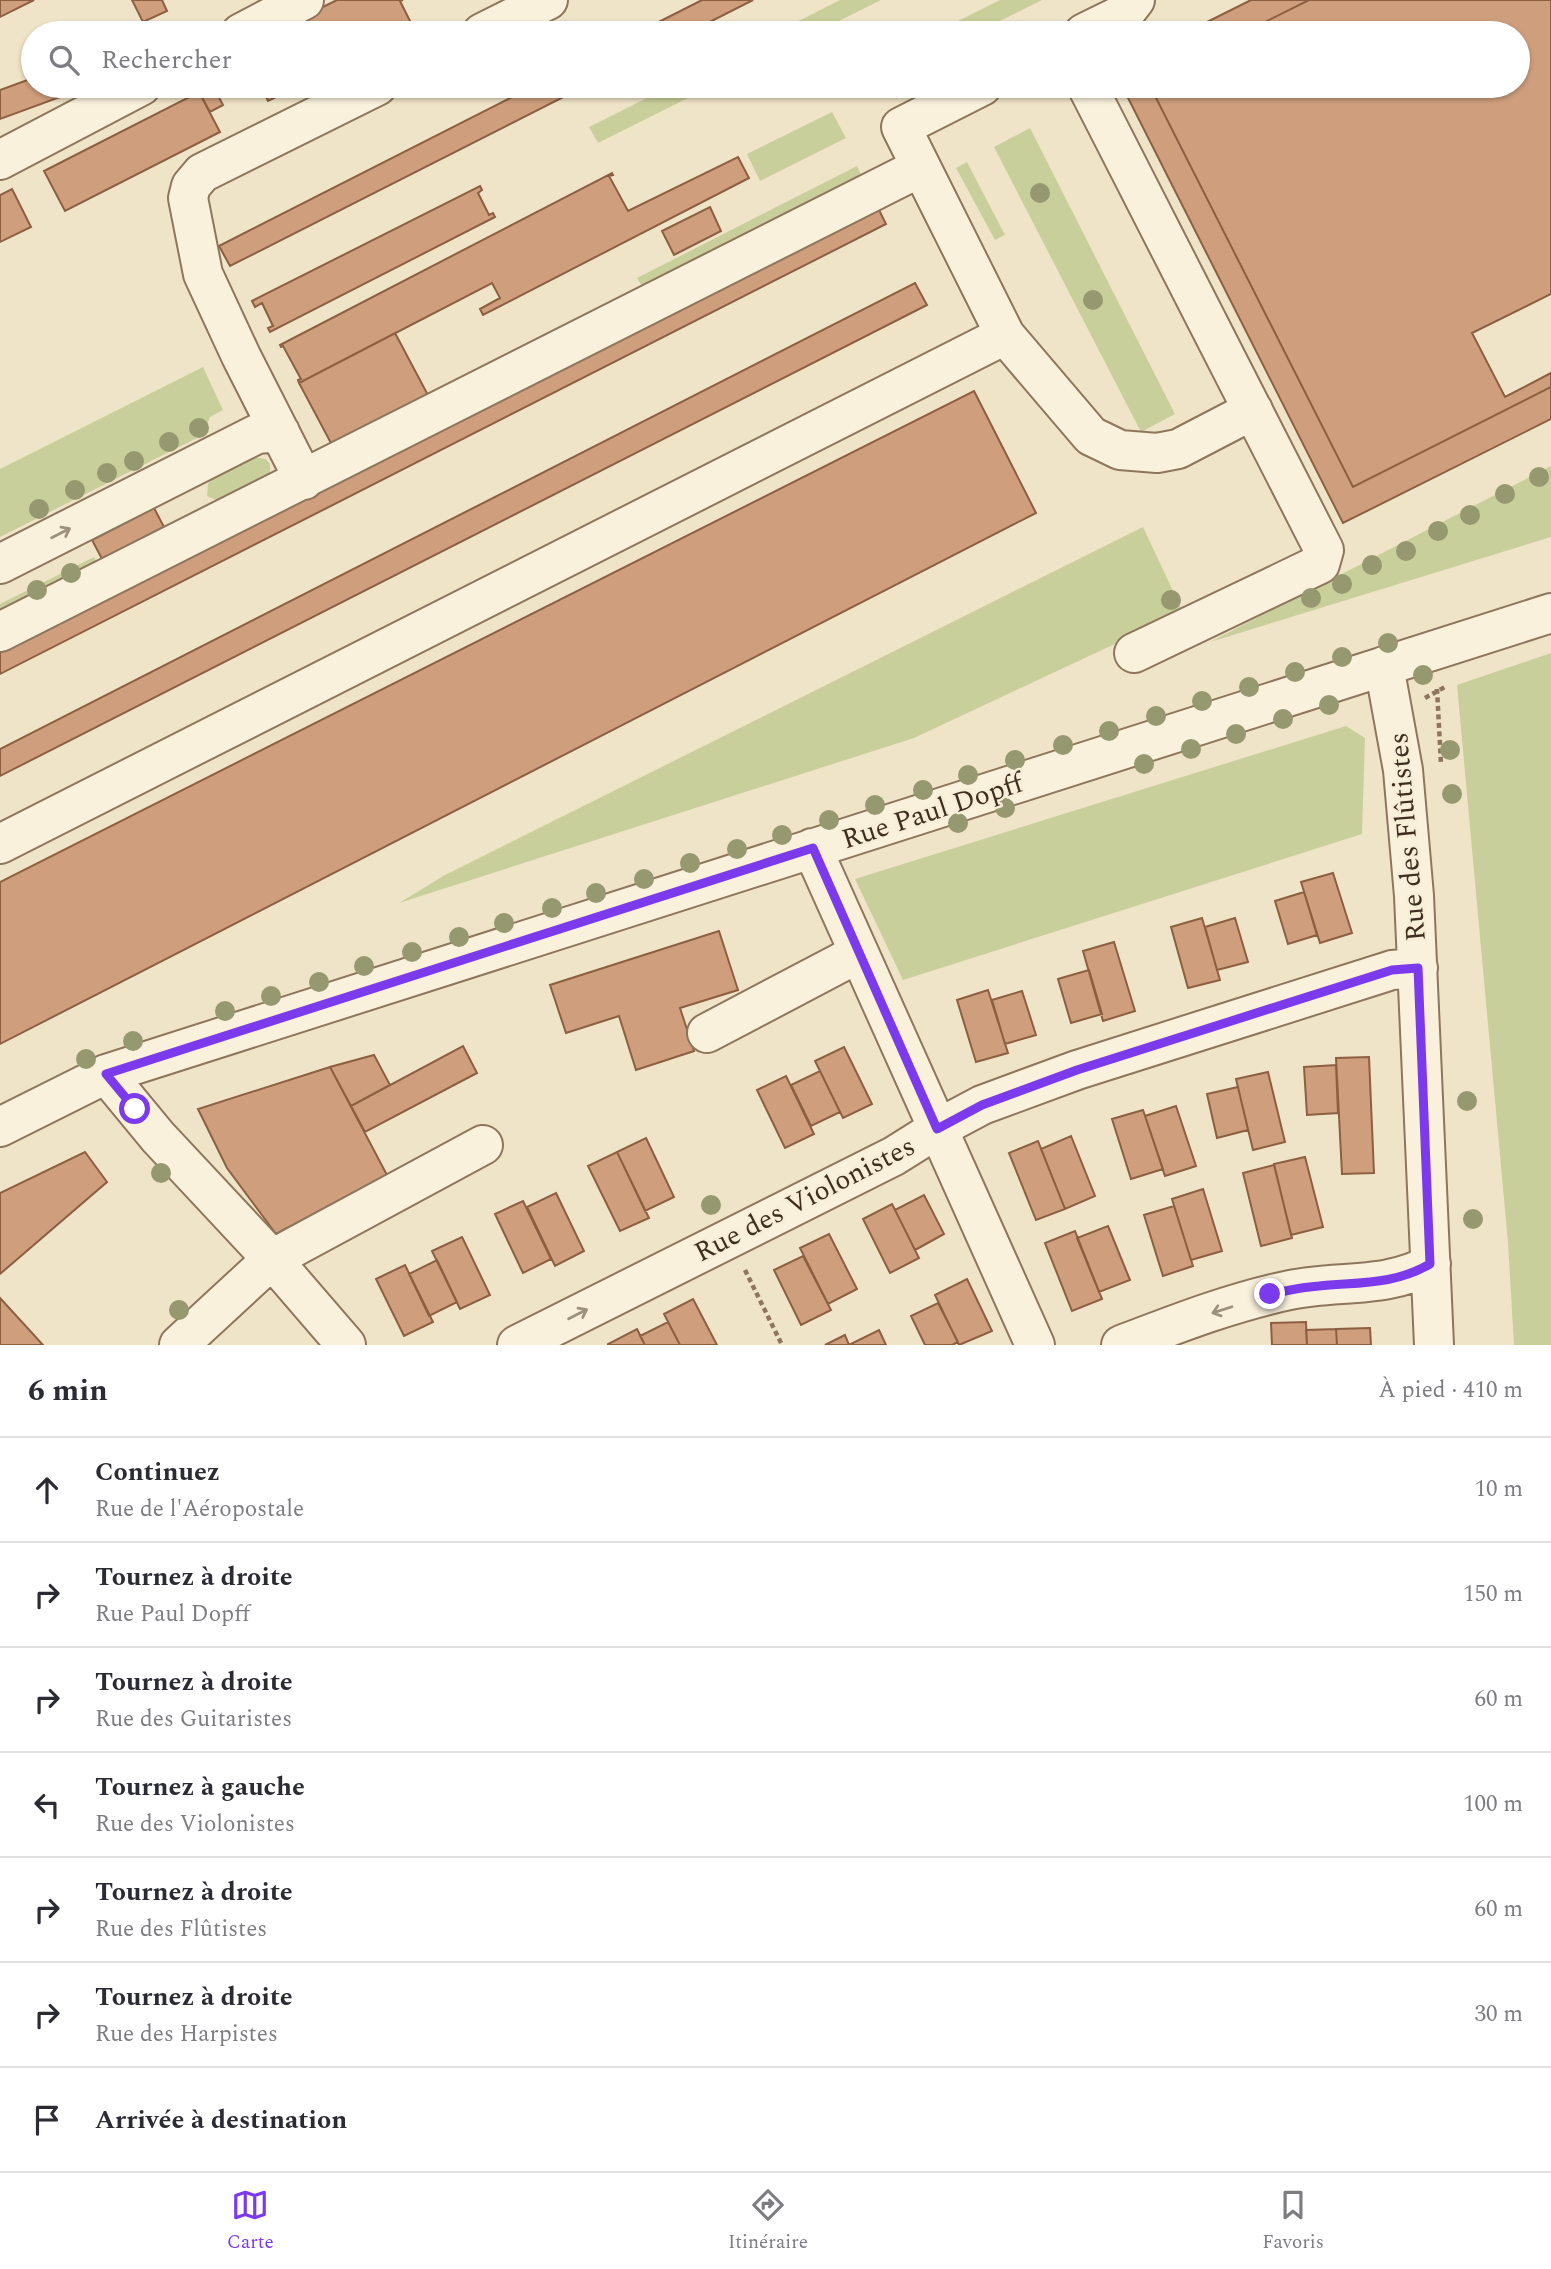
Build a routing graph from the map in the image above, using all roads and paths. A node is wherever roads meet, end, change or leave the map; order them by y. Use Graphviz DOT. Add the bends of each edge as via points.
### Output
graph roads {
  1 [pos="304,0"];
  2 [pos="548,0"];
  3 [pos="1135,0"];
  4 [pos="264,21"];
  5 [pos="506,21"];
  6 [pos="1109,21"];
  7 [pos="118,98"];
  8 [pos="353,98"];
  9 [pos="958,98"];
  10 [pos="1093,98"];
  11 [pos="0,160"];
  12 [pos="921,167"];
  13 [pos="1005,335"];
  14 [pos="1253,410"];
  15 [pos="280,432"];
  16 [pos="304,480"];
  17 [pos="0,564"];
  18 [pos="1551,612"];
  19 [pos="0,632"];
  20 [pos="1134,653"];
  21 [pos="1384,666"];
  22 [pos="0,844"];
  23 [pos="813,848"];
  24 [pos="859,953"];
  25 [pos="1418,968"];
  26 [pos="707,1033"];
  27 [pos="106,1074"];
  28 [pos="0,1127"];
  29 [pos="937,1129"];
  30 [pos="483,1145"];
  31 [pos="729,1238"];
  32 [pos="272,1259"];
  33 [pos="1430,1264"];
  34 [pos="179,1345"];
  35 [pos="346,1345"];
  36 [pos="517,1345"];
  37 [pos="782,1345"];
  38 [pos="1035,1345"];
  39 [pos="1121,1345"];
  40 [pos="1434,1345"];
  1 -- 4 [label="street"];
  2 -- 5 [label="street"];
  3 -- 6 [label="street" via="1125,13"];
  7 -- 11 [label="street"];
  8 -- 15 [label="street" via="202,173 191,186 188,208 203,274"];
  9 -- 12 [label="street" via="901,127"];
  10 -- 14 [label="street"];
  12 -- 13 [label="street"];
  12 -- 16 [label="street"];
  13 -- 14 [label="street" via="1091,436 1119,450 1157,453 1178,449"];
  13 -- 22 [label="street"];
  14 -- 20 [label="street" via="1324,550 1320,564"];
  15 -- 16 [label="street"];
  17 -- 15 [label="street, one-way" via="257,434"];
  16 -- 19 [label="street"];
  18 -- 21 [label="street, Rue Paul Dopff"];
  21 -- 23 [label="street, Rue Paul Dopff"];
  21 -- 25 [label="street, Rue des Flûtistes" via="1403,770"];
  23 -- 24 [label="street"];
  23 -- 27 [label="street, Rue Paul Dopff"];
  24 -- 26 [label="street"];
  24 -- 29 [label="street"];
  25 -- 29 [label="street, Rue des Violonistes" via="1392,970 1077,1070 982,1105"];
  25 -- 33 [label="street, Rue des Flûtistes"];
  27 -- 28 [label="street, Rue Paul Dopff"];
  27 -- 32 [label="street"];
  29 -- 31 [label="street, Rue des Violonistes" via="894,1156"];
  29 -- 38 [label="street"];
  30 -- 32 [label="street"];
  36 -- 31 [label="street, Rue des Violonistes, one-way"];
  31 -- 37 [label="path"];
  32 -- 34 [label="street"];
  32 -- 35 [label="street"];
  33 -- 39 [label="street, one-way" via="1391,1280 1270,1294"];
  33 -- 40 [label="street, Rue des Flûtistes"];
}
